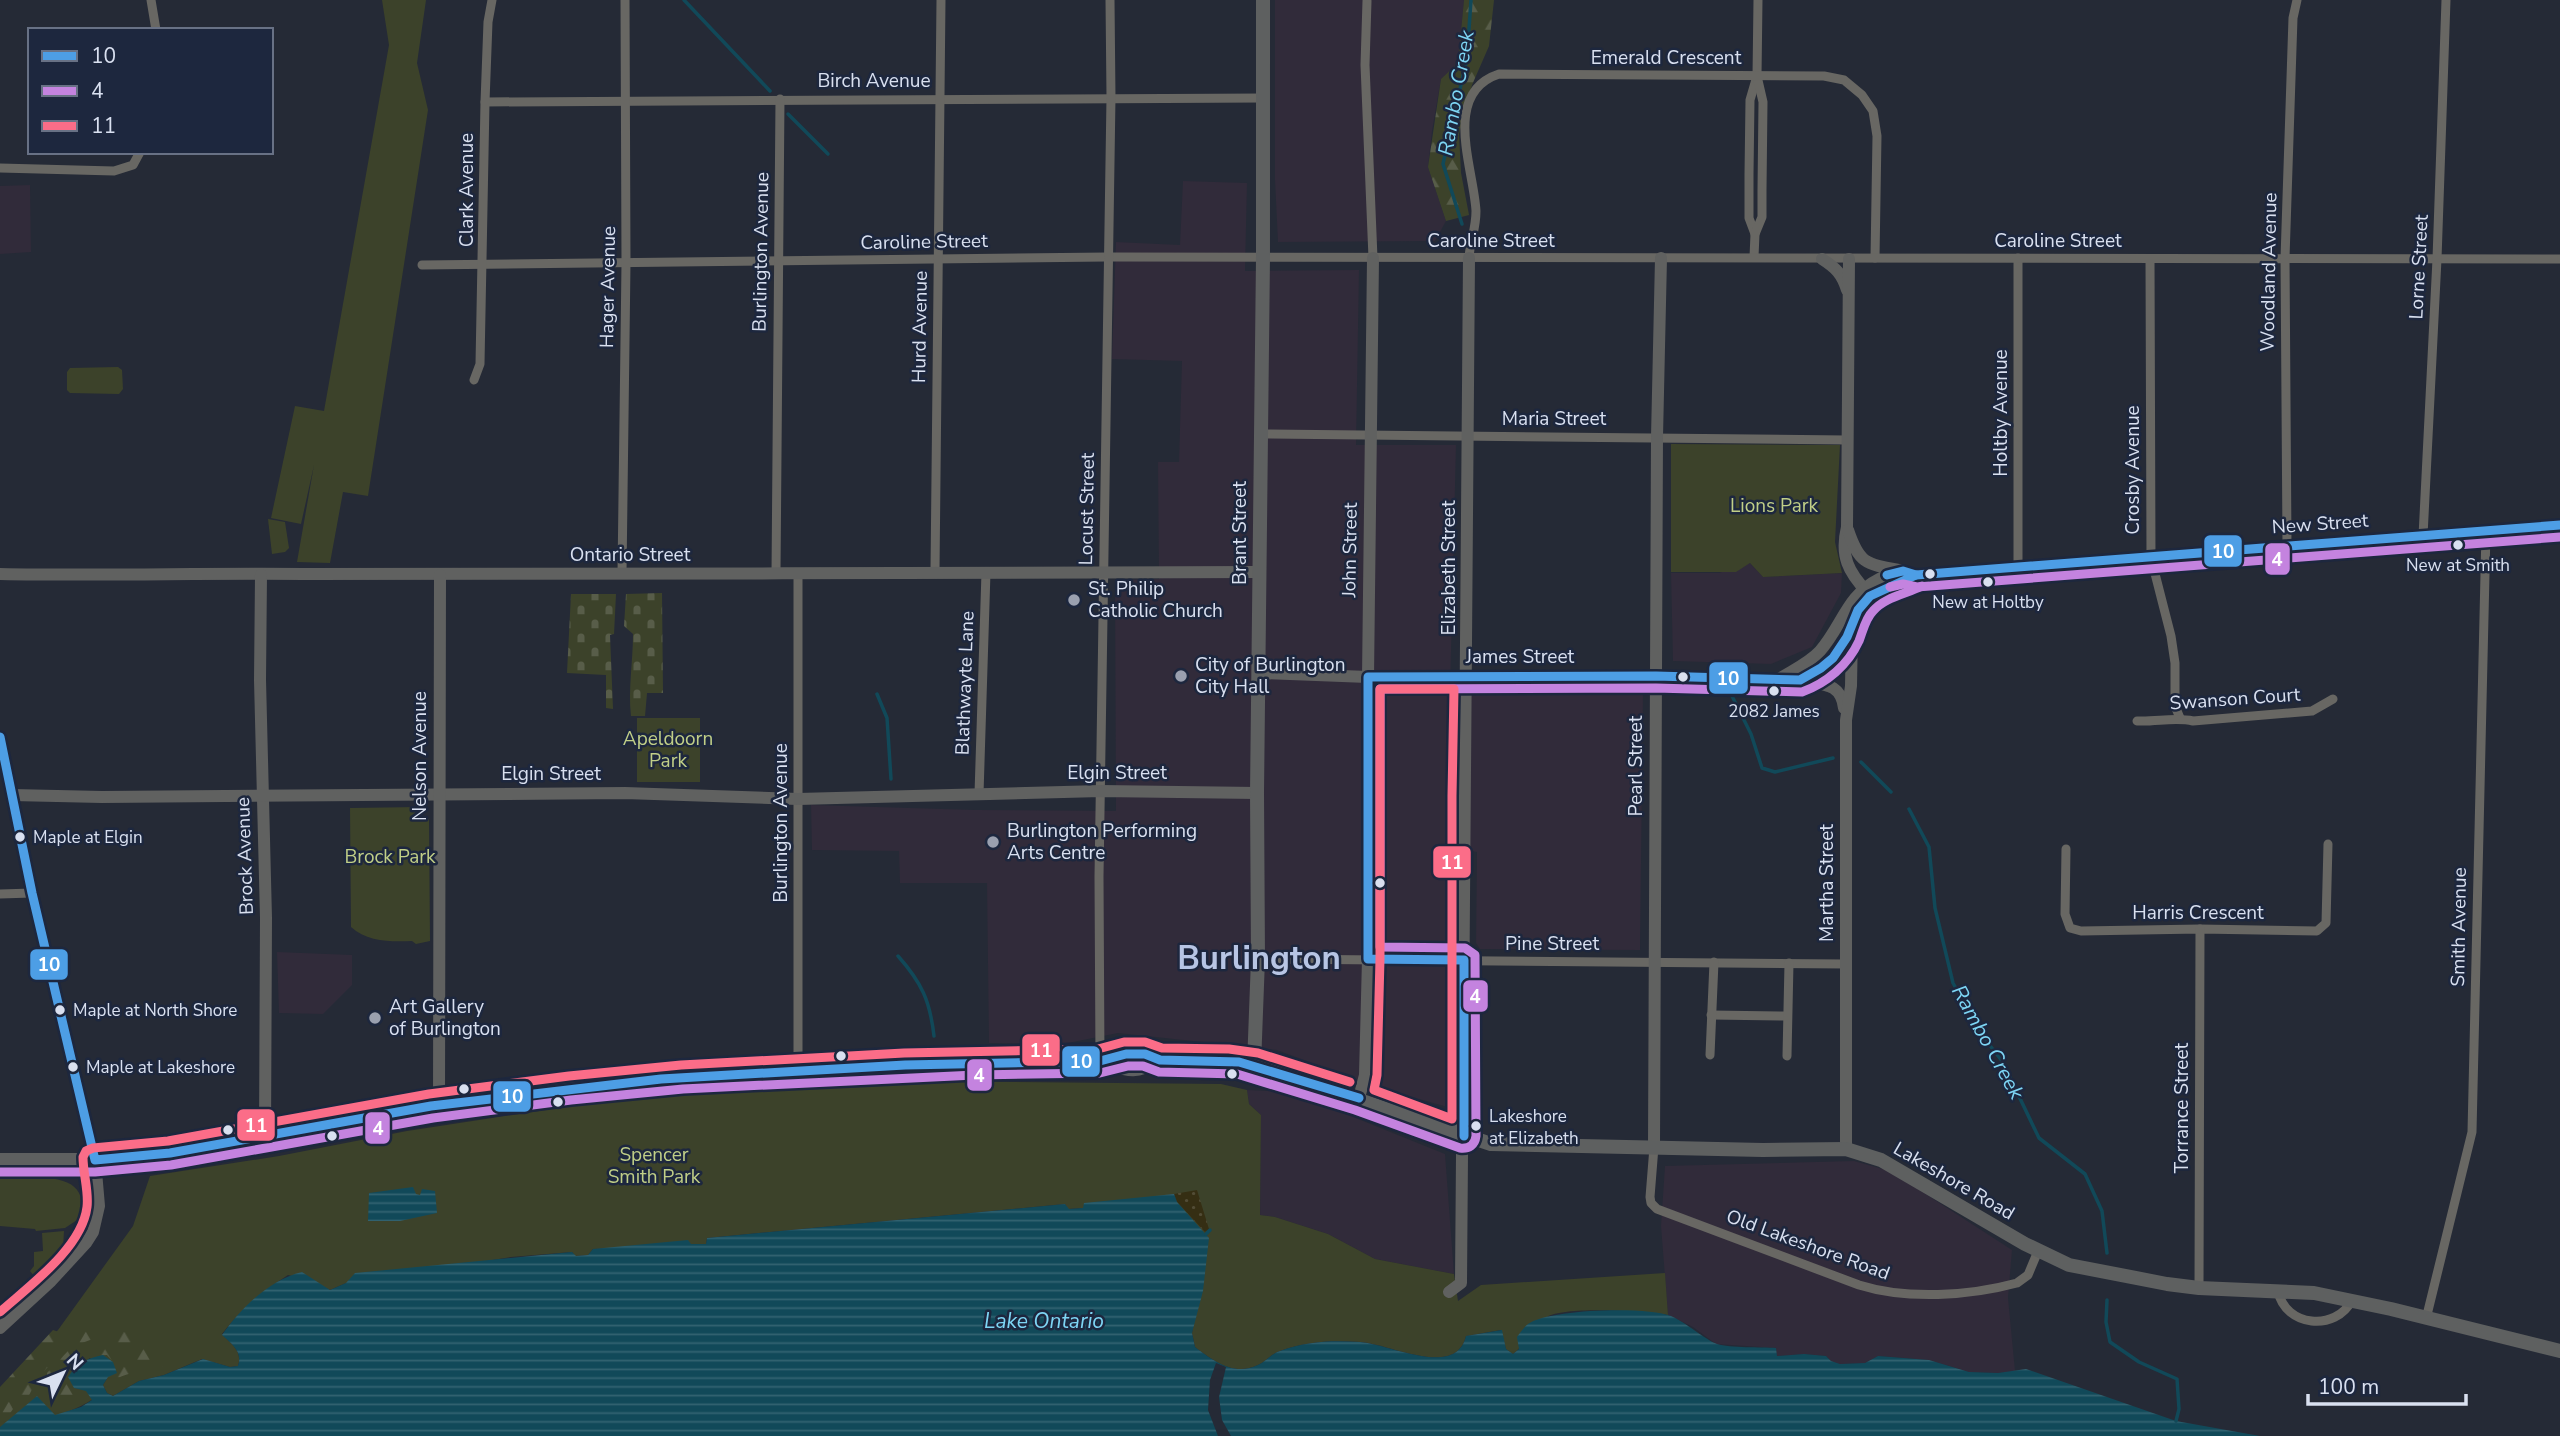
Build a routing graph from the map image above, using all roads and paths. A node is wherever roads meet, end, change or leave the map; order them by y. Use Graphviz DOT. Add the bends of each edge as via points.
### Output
graph roads {
  1 [pos="151,0"];
  2 [pos="492,0"];
  3 [pos="625,0"];
  4 [pos="941,0"];
  5 [pos="1110,0"];
  6 [pos="1263,0"];
  7 [pos="1758,0"];
  8 [pos="2297,0"];
  9 [pos="2446,0"];
  10 [pos="1367,1"];
  11 [pos="156,28"];
  12 [pos="1757,76"];
  13 [pos="1111,97"];
  14 [pos="1263,98"];
  15 [pos="780,99"];
  16 [pos="941,99"];
  17 [pos="626,101"];
  18 [pos="485,102"];
  19 [pos="139,154"];
  20 [pos="0,168"];
  21 [pos="1107,257"];
  22 [pos="1263,257"];
  23 [pos="1754,257"];
  24 [pos="1373,258"];
  25 [pos="1469,258"];
  26 [pos="1661,258"];
  27 [pos="1875,258"];
  28 [pos="2018,258"];
  29 [pos="2285,258"];
  30 [pos="939,259"];
  31 [pos="1822,259"];
  32 [pos="1849,259"];
  33 [pos="2150,259"];
  34 [pos="2437,259"];
  35 [pos="2560,260"];
  36 [pos="626,262"];
  37 [pos="778,262"];
  38 [pos="422,265"];
  39 [pos="484,265"];
  40 [pos="1847,293"];
  41 [pos="474,380"];
  42 [pos="1260,435"];
  43 [pos="1370,435"];
  44 [pos="1469,436"];
  45 [pos="1657,437"];
  46 [pos="1847,440"];
  47 [pos="2560,525"];
  48 [pos="1847,527"];
  49 [pos="2486,531"];
  50 [pos="2423,536"];
  51 [pos="2287,545"];
  52 [pos="2151,558"];
  53 [pos="2018,567"];
  54 [pos="934,570"];
  55 [pos="1104,571"];
  56 [pos="1903,571"];
  57 [pos="986,572"];
  58 [pos="1259,572"];
  59 [pos="776,573"];
  60 [pos="0,574"];
  61 [pos="622,574"];
  62 [pos="261,575"];
  63 [pos="440,575"];
  64 [pos="798,575"];
  65 [pos="1916,575"];
  66 [pos="1867,592"];
  67 [pos="1854,619"];
  68 [pos="1260,673"];
  69 [pos="1656,676"];
  70 [pos="1368,677"];
  71 [pos="1467,677"];
  72 [pos="1779,679"];
  73 [pos="1800,680"];
  74 [pos="2333,699"];
  75 [pos="2180,718"];
  76 [pos="1846,720"];
  77 [pos="2137,721"];
  78 [pos="0,737"];
  79 [pos="1101,791"];
  80 [pos="438,793"];
  81 [pos="1257,793"];
  82 [pos="262,794"];
  83 [pos="979,794"];
  84 [pos="12,795"];
  85 [pos="798,799"];
  86 [pos="2329,844"];
  87 [pos="2066,849"];
  88 [pos="32,893"];
  89 [pos="0,894"];
  90 [pos="2200,929"];
  91 [pos="1258,958"];
  92 [pos="1368,960"];
  93 [pos="1464,960"];
  94 [pos="1655,962"];
  95 [pos="1713,962"];
  96 [pos="1789,963"];
  97 [pos="1846,964"];
  98 [pos="1711,1015"];
  99 [pos="1787,1016"];
  100 [pos="1710,1055"];
  101 [pos="1787,1056"];
  102 [pos="1100,1061"];
  103 [pos="1254,1065"];
  104 [pos="798,1071"];
  105 [pos="1359,1098"];
  106 [pos="439,1105"];
  107 [pos="1464,1136"];
  108 [pos="265,1137"];
  109 [pos="1654,1147"];
  110 [pos="1846,1149"];
  111 [pos="0,1160"];
  112 [pos="95,1160"];
  113 [pos="2038,1251"];
  114 [pos="2199,1288"];
  115 [pos="1449,1292"];
  116 [pos="2278,1292"];
  117 [pos="2352,1300"];
  118 [pos="2427,1319"];
  119 [pos="0,1328"];
  120 [pos="2560,1352"];
  1 -- 11 [label="street"];
  2 -- 18 [label="street, Clark Avenue"];
  3 -- 17 [label="street, Hager Avenue"];
  4 -- 16 [label="street, Hurd Avenue"];
  5 -- 13 [label="street, Locust Street"];
  6 -- 14 [label="main road, Brant Street"];
  7 -- 12 [label="street"];
  8 -- 29 [label="street, Woodland Avenue"];
  9 -- 34 [label="street, Lorne Street"];
  10 -- 24 [label="street, John Street" via="1364,65"];
  12 -- 23 [label="street" via="1763,102 1762,217 1755,234"];
  12 -- 25 [label="street, Emerald Crescent" via="1499,74 1485,79 1468,103 1465,123 1476,207"];
  12 -- 27 [label="street, Emerald Crescent" via="1844,80 1873,111 1877,136"];
  13 -- 14 [label="street, Birch Avenue"];
  13 -- 16 [label="street, Birch Avenue"];
  13 -- 21 [label="street, Locust Street"];
  14 -- 22 [label="main road, Brant Street"];
  15 -- 16 [label="street, Birch Avenue"];
  15 -- 17 [label="street, Birch Avenue"];
  15 -- 37 [label="street, Burlington Avenue"];
  16 -- 30 [label="street, Hurd Avenue"];
  17 -- 18 [label="street, Birch Avenue"];
  17 -- 36 [label="street, Hager Avenue"];
  18 -- 39 [label="street, Clark Avenue"];
  19 -- 20 [label="street" via="133,165 114,171"];
  21 -- 22 [label="street, Caroline Street"];
  21 -- 30 [label="street, Caroline Street"];
  21 -- 55 [label="street, Locust Street"];
  22 -- 24 [label="street, Caroline Street"];
  22 -- 42 [label="main road, Brant Street"];
  23 -- 26 [label="street, Caroline Street"];
  23 -- 31 [label="street, Caroline Street"];
  24 -- 25 [label="street, Caroline Street"];
  24 -- 43 [label="street, John Street"];
  25 -- 26 [label="street, Caroline Street"];
  25 -- 44 [label="street, Elizabeth Street"];
  26 -- 45 [label="street, Pearl Street"];
  27 -- 28 [label="street, Caroline Street"];
  27 -- 32 [label="street, Caroline Street"];
  28 -- 33 [label="street, Caroline Street"];
  28 -- 53 [label="street, Holtby Avenue"];
  29 -- 33 [label="street, Caroline Street"];
  29 -- 34 [label="street, Caroline Street"];
  29 -- 51 [label="street, Woodland Avenue"];
  30 -- 37 [label="street, Caroline Street"];
  30 -- 54 [label="street, Hurd Avenue"];
  31 -- 32 [label="street, Caroline Street"];
  31 -- 40 [label="street" via="1843,277"];
  32 -- 40 [label="street"];
  33 -- 52 [label="street, Crosby Avenue"];
  34 -- 35 [label="street, Caroline Street"];
  34 -- 50 [label="street, Lorne Street"];
  36 -- 37 [label="street, Caroline Street"];
  36 -- 39 [label="street, Caroline Street"];
  36 -- 61 [label="street, Hager Avenue"];
  37 -- 59 [label="street, Burlington Avenue"];
  38 -- 39 [label="street, Caroline Street"];
  39 -- 41 [label="street, Clark Avenue" via="480,364"];
  40 -- 46 [label="street"];
  42 -- 43 [label="street, Maria Street"];
  42 -- 58 [label="main road, Brant Street"];
  43 -- 44 [label="street, Maria Street"];
  43 -- 70 [label="street, John Street"];
  44 -- 45 [label="street, Maria Street"];
  44 -- 71 [label="street, Elizabeth Street"];
  45 -- 46 [label="street, Maria Street"];
  45 -- 69 [label="street, Pearl Street"];
  46 -- 48 [label="street"];
  47 -- 49 [label="street, New Street"];
  48 -- 56 [label="street, New Street" via="1864,562"];
  48 -- 66 [label="street" via="1845,557 1851,574"];
  49 -- 50 [label="street, New Street"];
  49 -- 118 [label="street, Smith Avenue" via="2472,1132"];
  50 -- 51 [label="street, New Street"];
  51 -- 52 [label="street, New Street"];
  52 -- 53 [label="street, New Street"];
  52 -- 75 [label="street, Crosby Avenue" via="2171,636 2175,706"];
  53 -- 65 [label="street, New Street"];
  54 -- 57 [label="street, Ontario Street"];
  54 -- 64 [label="street, Ontario Street"];
  55 -- 57 [label="street, Ontario Street"];
  55 -- 58 [label="street, Ontario Street"];
  55 -- 79 [label="street, Locust Street"];
  56 -- 65 [label="street, New Street"];
  56 -- 66 [label="street" via="1885,576"];
  57 -- 83 [label="street, Blathwayte Lane"];
  58 -- 68 [label="main road, Brant Street"];
  59 -- 61 [label="street, Ontario Street"];
  59 -- 64 [label="street, Ontario Street"];
  60 -- 62 [label="street, Ontario Street"];
  61 -- 63 [label="street, Ontario Street"];
  62 -- 63 [label="street, Ontario Street"];
  62 -- 82 [label="street, Brock Avenue"];
  63 -- 80 [label="street, Nelson Avenue"];
  64 -- 85 [label="street, Burlington Avenue"];
  65 -- 66 [label="street, New Street"];
  66 -- 67 [label="street"];
  66 -- 72 [label="street" via="1854,598 1822,650"];
  67 -- 73 [label="street" via="1832,660"];
  67 -- 76 [label="street, Martha Street"];
  68 -- 70 [label="street, James Street"];
  68 -- 81 [label="main road, Brant Street"];
  69 -- 71 [label="street, James Street"];
  69 -- 72 [label="street, James Street"];
  69 -- 94 [label="street, Pearl Street"];
  70 -- 71 [label="street, James Street"];
  70 -- 92 [label="street, John Street"];
  71 -- 93 [label="street, Elizabeth Street"];
  72 -- 73 [label="street, James Street"];
  73 -- 76 [label="street, James Street" via="1838,691"];
  74 -- 75 [label="street, Swanson Court" via="2312,711 2193,721"];
  75 -- 77 [label="street, Swanson Court"];
  76 -- 97 [label="street, Martha Street"];
  78 -- 84 [label="street"];
  79 -- 81 [label="street, Elgin Street"];
  79 -- 83 [label="street, Elgin Street"];
  79 -- 102 [label="street, Locust Street"];
  80 -- 82 [label="street, Elgin Street"];
  80 -- 85 [label="street, Elgin Street"];
  80 -- 106 [label="street, Nelson Avenue"];
  81 -- 91 [label="main road, Brant Street"];
  82 -- 84 [label="street, Elgin Street"];
  82 -- 108 [label="street, Brock Avenue"];
  83 -- 85 [label="street, Elgin Street"];
  84 -- 88 [label="street"];
  85 -- 104 [label="street, Burlington Avenue"];
  86 -- 90 [label="street, Harris Crescent" via="2327,916 2322,928"];
  87 -- 90 [label="street, Harris Crescent" via="2065,914 2070,928"];
  88 -- 89 [label="street"];
  88 -- 112 [label="street"];
  90 -- 114 [label="street, Torrance Street"];
  91 -- 92 [label="street, Pine Street"];
  91 -- 103 [label="main road, Brant Street"];
  92 -- 93 [label="street, Pine Street"];
  92 -- 105 [label="street, John Street"];
  93 -- 94 [label="street, Pine Street"];
  93 -- 107 [label="street, Elizabeth Street"];
  94 -- 95 [label="street, Pine Street"];
  94 -- 109 [label="street, Pearl Street"];
  95 -- 96 [label="street, Pine Street"];
  95 -- 98 [label="street"];
  96 -- 97 [label="street, Pine Street"];
  96 -- 99 [label="street"];
  97 -- 110 [label="street, Martha Street"];
  98 -- 99 [label="street"];
  98 -- 100 [label="street"];
  99 -- 101 [label="street"];
  102 -- 103 [label="main road, Lakeshore Road" via="1145,1054 1160,1060"];
  102 -- 104 [label="main road, Lakeshore Road"];
  103 -- 105 [label="main road, Lakeshore Road"];
  104 -- 106 [label="main road, Lakeshore Road" via="662,1079"];
  105 -- 107 [label="main road, Lakeshore Road"];
  106 -- 108 [label="main road, Lakeshore Road"];
  107 -- 109 [label="main road, Lakeshore Road" via="1491,1144"];
  107 -- 115 [label="street, Elizabeth Street" via="1461,1283"];
  108 -- 112 [label="main road, Lakeshore Road"];
  109 -- 110 [label="main road, Lakeshore Road"];
  109 -- 113 [label="street, Old Lakeshore Road" via="1650,1197 1657,1209 1886,1293 1927,1295 2017,1283 2028,1275"];
  110 -- 113 [label="main road, Lakeshore Road" via="1881,1160"];
  111 -- 112 [label="main road, Lakeshore Road"];
  112 -- 119 [label="street" via="99,1206 93,1232 59,1273"];
  113 -- 114 [label="main road, Lakeshore Road" via="2068,1265"];
  114 -- 116 [label="main road, Lakeshore Road"];
  116 -- 117 [label="main road, Lakeshore Road"];
  116 -- 117 [label="street" via="2289,1312 2308,1321 2341,1316"];
  117 -- 118 [label="main road, Lakeshore Road"];
  118 -- 120 [label="main road, Lakeshore Road"];
}
